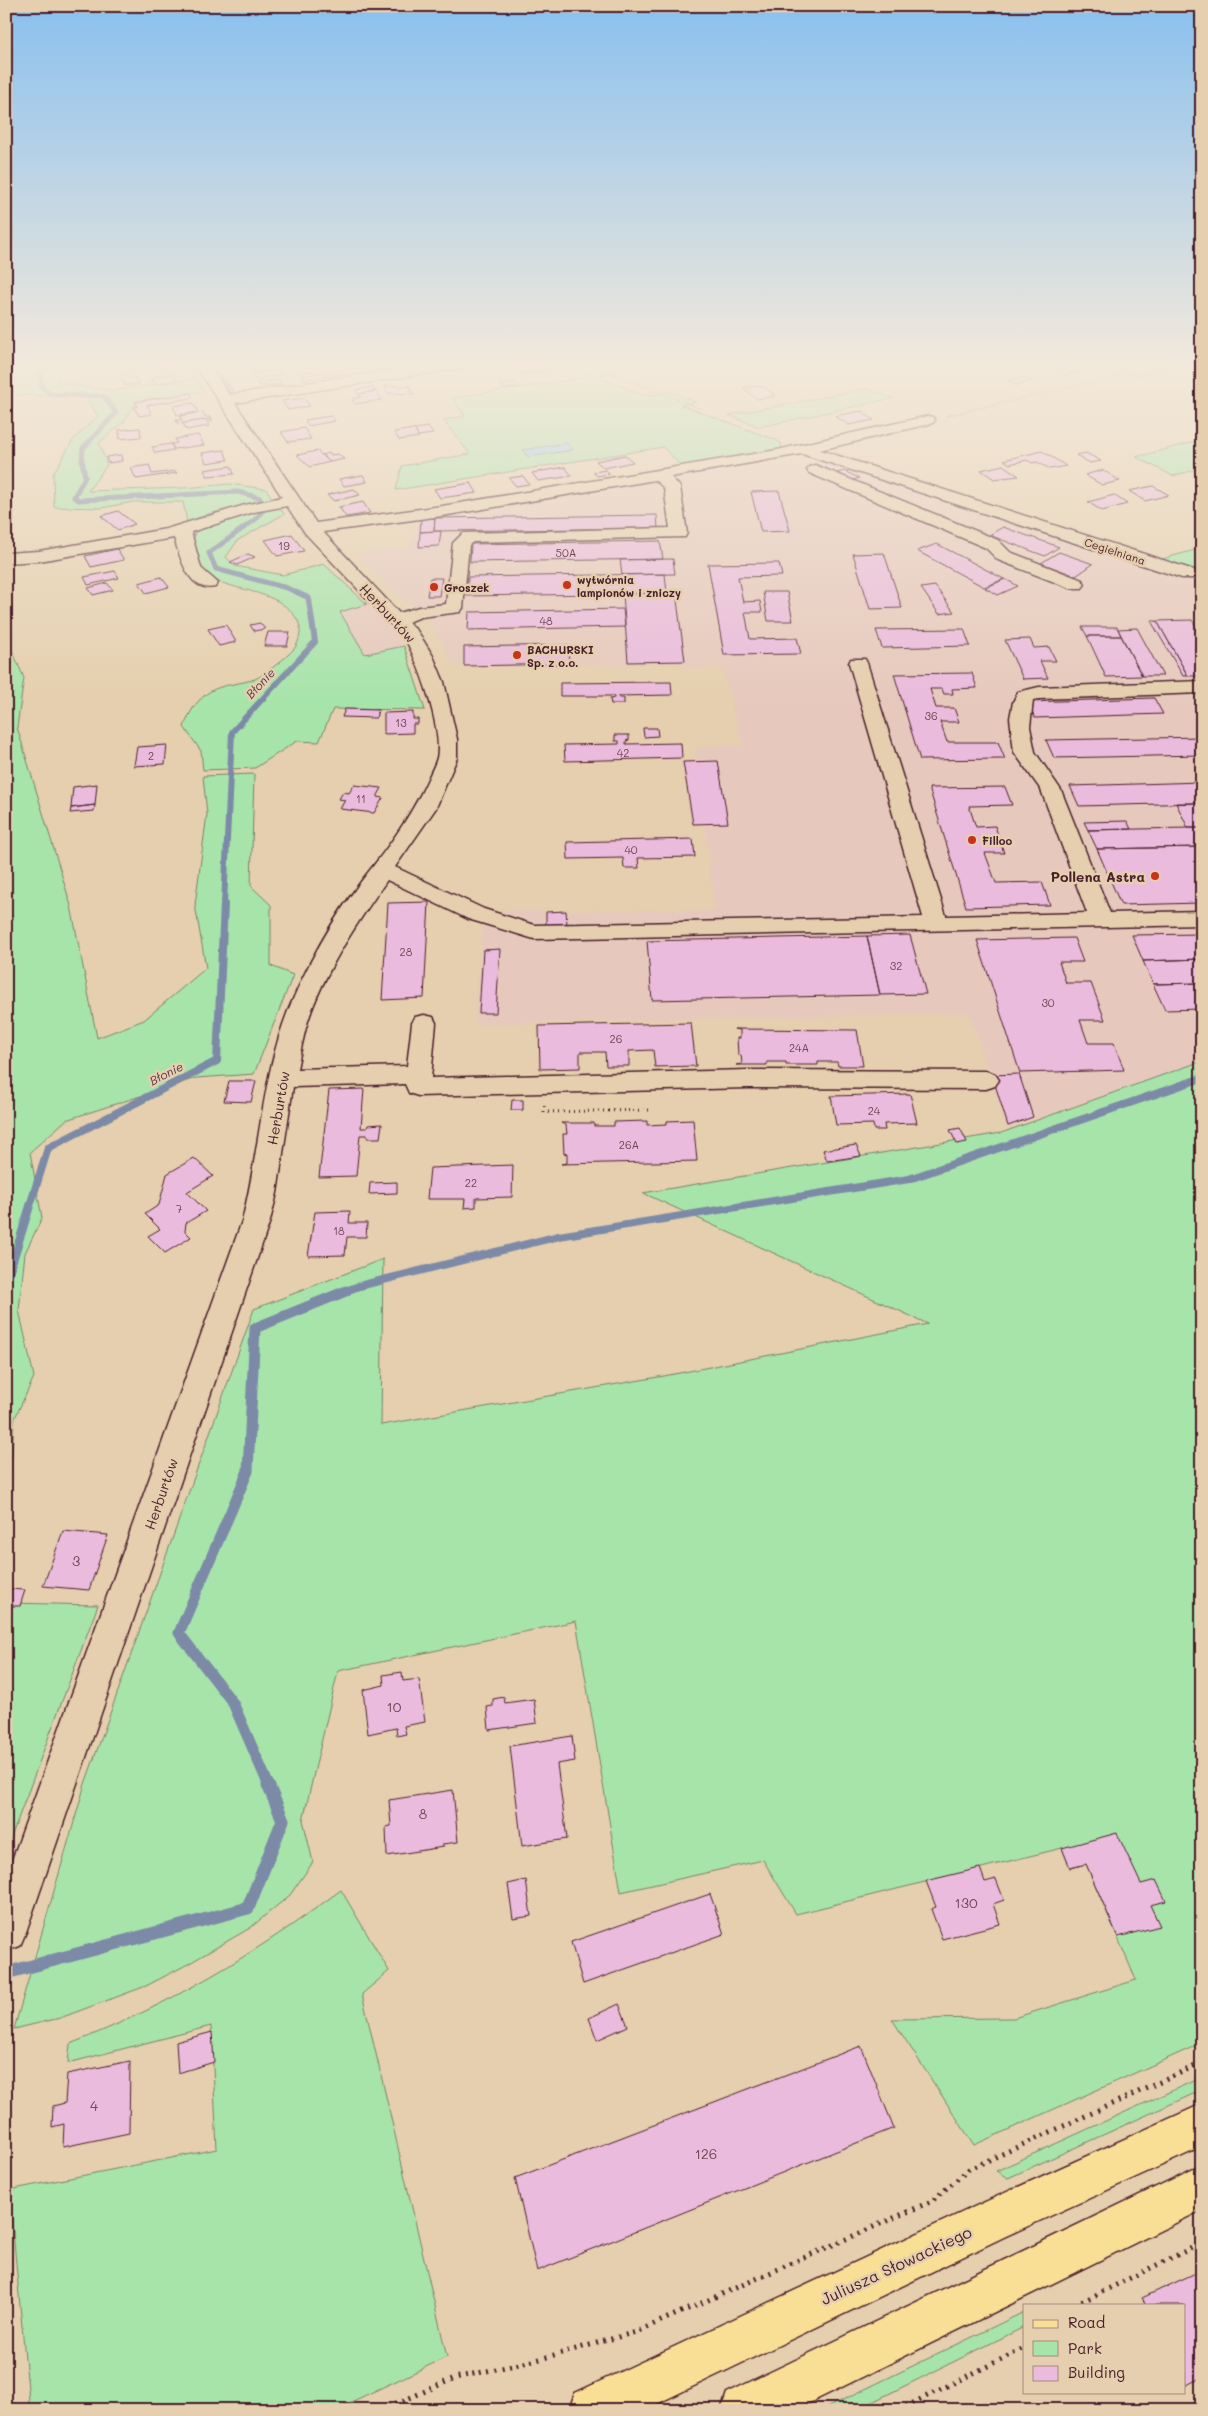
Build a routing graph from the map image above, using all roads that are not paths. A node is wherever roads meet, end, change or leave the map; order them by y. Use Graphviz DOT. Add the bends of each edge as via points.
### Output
graph roads {
  1 [pos="271,475"];
  2 [pos="659,475"];
  3 [pos="825,475"];
  4 [pos="881,475"];
  5 [pos="286,501"];
  6 [pos="311,529"];
  7 [pos="183,531"];
  8 [pos="39,556"];
  9 [pos="6,558"];
  10 [pos="6,573"];
  11 [pos="1188,574"];
  12 [pos="209,583"];
  13 [pos="1076,584"];
  14 [pos="398,619"];
  15 [pos="858,664"];
  16 [pos="1202,687"];
  17 [pos="382,869"];
  18 [pos="1202,918"];
  19 [pos="1101,920"];
  20 [pos="937,924"];
  21 [pos="424,1022"];
  22 [pos="419,1076"];
  23 [pos="282,1078"];
  24 [pos="986,1080"];
  25 [pos="6,1932"];
  26 [pos="1202,2125"];
  27 [pos="1202,2187"];
  28 [pos="592,2410"];
  29 [pos="744,2410"];
  1 -- 5 [label="street, Herburtów"];
  2 -- 6 [label="street, Cegielniana"];
  2 -- 14 [label="street" via="672,487 679,533 468,538 461,544 454,608 419,612"];
  3 -- 13 [label="street" via="992,544 1004,556"];
  4 -- 11 [label="street, Cegielniana"];
  5 -- 6 [label="street, Herburtów"];
  5 -- 7 [label="street" via="251,508"];
  6 -- 14 [label="street, Herburtów" via="354,578"];
  7 -- 8 [label="street"];
  7 -- 12 [label="street" via="193,570"];
  8 -- 9 [label="street"];
  8 -- 10 [label="street"];
  14 -- 17 [label="street, Herburtów" via="424,656 434,682 447,740 447,758 425,808"];
  15 -- 20 [label="street"];
  16 -- 19 [label="street" via="1039,693 1025,696 1022,700 1020,729 1026,758 1051,790"];
  17 -- 20 [label="street" via="491,919 534,932"];
  17 -- 23 [label="street, Herburtów" via="346,922 316,976 295,1024"];
  18 -- 19 [label="street"];
  19 -- 20 [label="street"];
  21 -- 22 [label="street"];
  22 -- 23 [label="street"];
  22 -- 24 [label="street" via="418,1086 748,1079"];
  23 -- 25 [label="street, Herburtów" via="256,1221"];
  26 -- 28 [label="main road, Juliusza Słowackiego" via="982,2225"];
  27 -- 29 [label="main road"];
}
